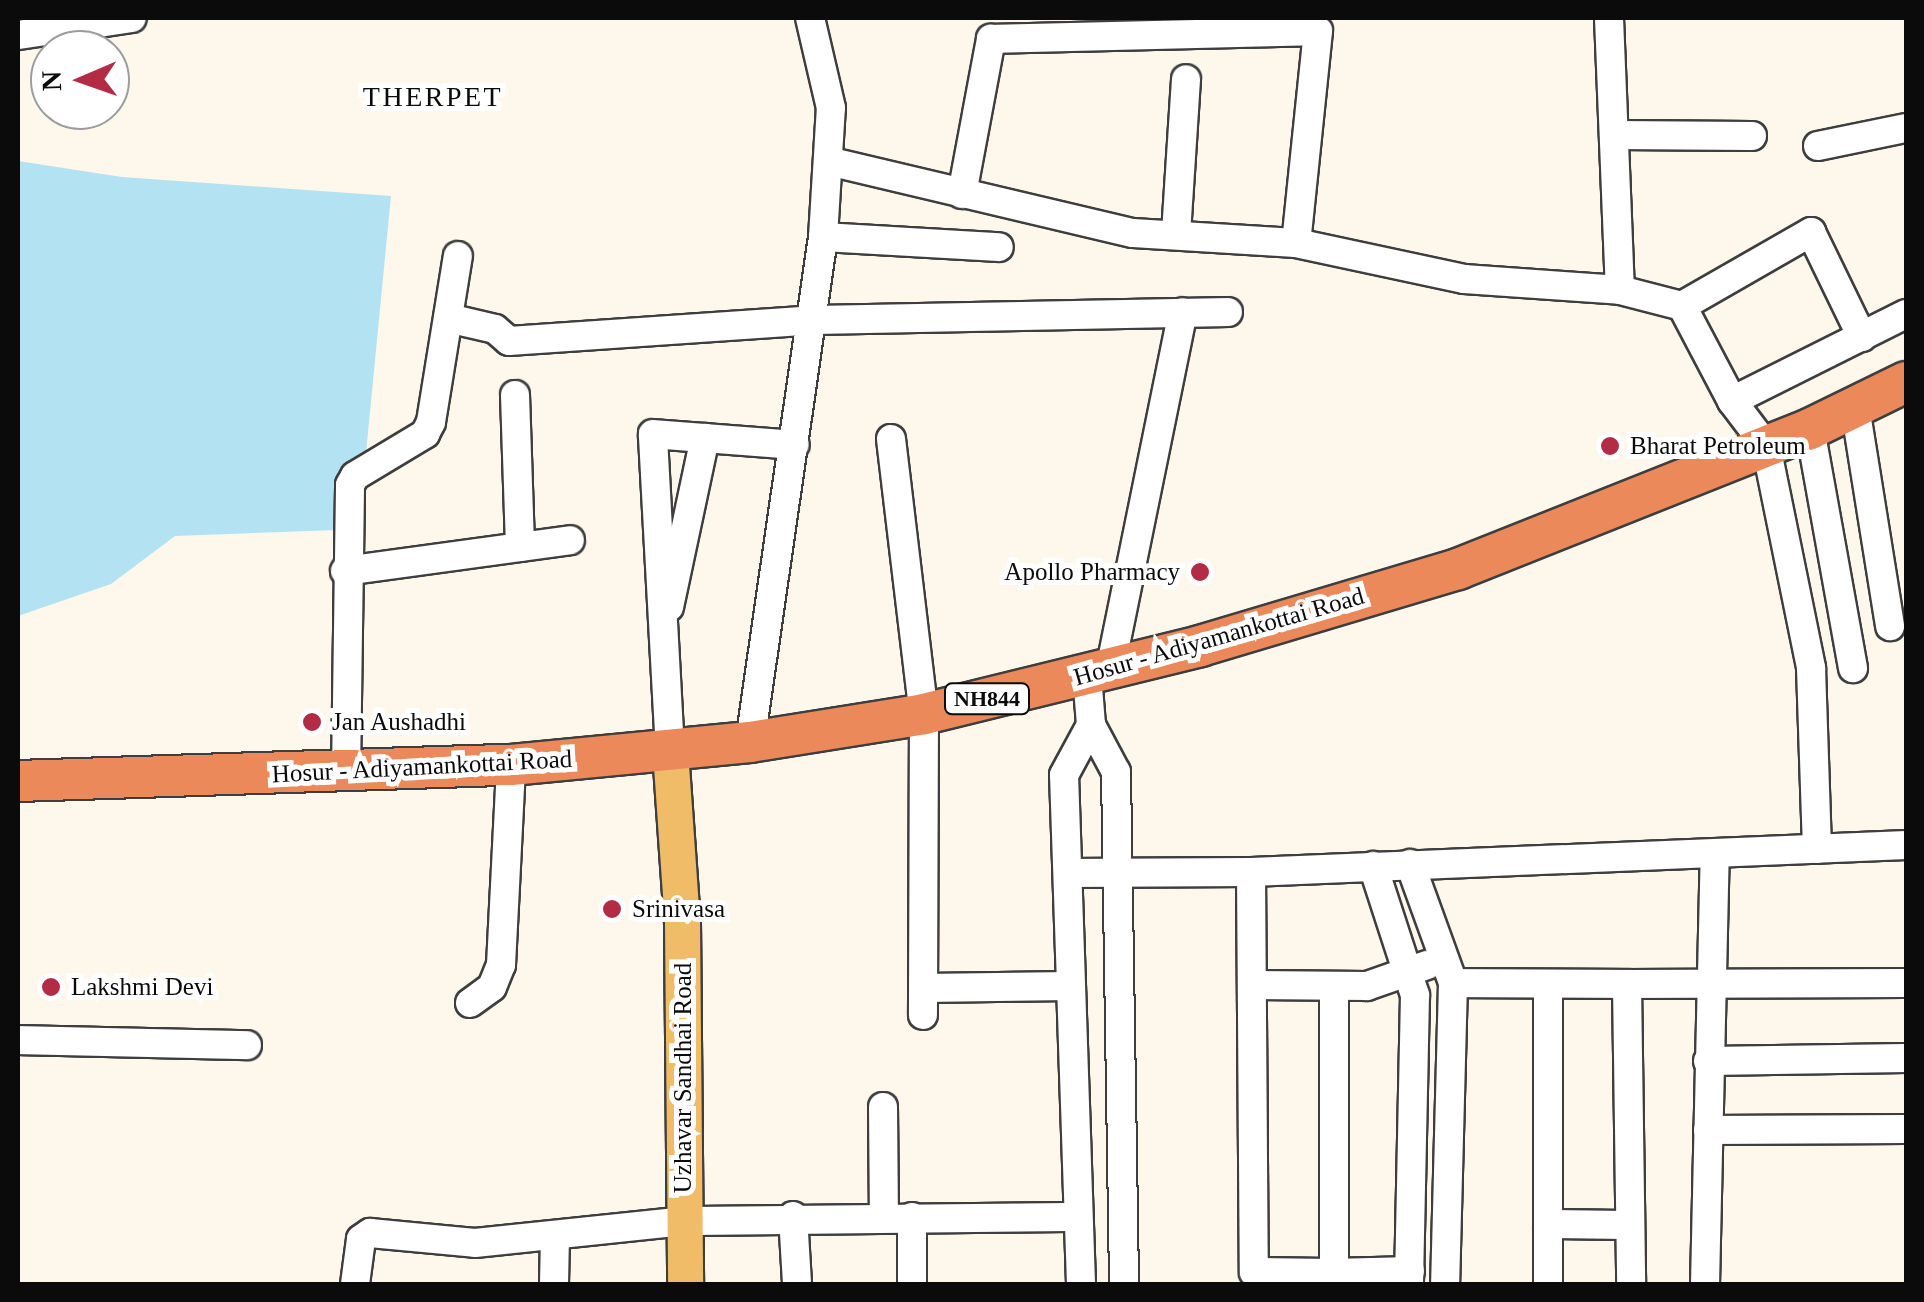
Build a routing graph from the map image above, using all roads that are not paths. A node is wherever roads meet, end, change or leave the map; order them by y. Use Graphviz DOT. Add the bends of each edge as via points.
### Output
graph roads {
  1 [pos="132,18"];
  2 [pos="810,18"];
  3 [pos="1609,18"];
  4 [pos="1260,25"];
  5 [pos="1172,26"];
  6 [pos="18,35"];
  7 [pos="1186,79"];
  8 [pos="1906,128"];
  9 [pos="1616,135"];
  10 [pos="1752,136"];
  11 [pos="1818,146"];
  12 [pos="828,161"];
  13 [pos="962,194"];
  14 [pos="1176,234"];
  15 [pos="823,237"];
  16 [pos="1296,243"];
  17 [pos="999,247"];
  18 [pos="458,256"];
  19 [pos="1620,290"];
  20 [pos="1682,306"];
  21 [pos="1183,312"];
  22 [pos="1228,312"];
  23 [pos="1906,314"];
  24 [pos="448,318"];
  25 [pos="816,320"];
  26 [pos="1862,336"];
  27 [pos="1906,382"];
  28 [pos="515,396"];
  29 [pos="1732,400"];
  30 [pos="1856,407"];
  31 [pos="1810,429"];
  32 [pos="706,438"];
  33 [pos="891,438"];
  34 [pos="795,446"];
  35 [pos="1766,446"];
  36 [pos="570,540"];
  37 [pos="520,547"];
  38 [pos="345,571"];
  39 [pos="1890,626"];
  40 [pos="662,643"];
  41 [pos="1853,668"];
  42 [pos="1098,672"];
  43 [pos="924,714"];
  44 [pos="1091,725"];
  45 [pos="750,742"];
  46 [pos="670,752"];
  47 [pos="511,765"];
  48 [pos="346,774"];
  49 [pos="18,781"];
  50 [pos="1906,845"];
  51 [pos="1818,849"];
  52 [pos="1715,854"];
  53 [pos="1410,864"];
  54 [pos="1373,866"];
  55 [pos="1251,872"];
  56 [pos="1068,873"];
  57 [pos="1113,874"];
  58 [pos="1449,970"];
  59 [pos="1410,974"];
  60 [pos="1709,981"];
  61 [pos="1906,983"];
  62 [pos="1253,984"];
  63 [pos="1627,984"];
  64 [pos="1070,986"];
  65 [pos="1548,986"];
  66 [pos="1334,987"];
  67 [pos="470,1003"];
  68 [pos="1452,1013"];
  69 [pos="1415,1015"];
  70 [pos="18,1040"];
  71 [pos="247,1044"];
  72 [pos="1906,1058"];
  73 [pos="1708,1061"];
  74 [pos="883,1107"];
  75 [pos="1906,1129"];
  76 [pos="1708,1130"];
  77 [pos="793,1216"];
  78 [pos="898,1217"];
  79 [pos="1078,1217"];
  80 [pos="684,1221"];
  81 [pos="1548,1224"];
  82 [pos="1630,1225"];
  83 [pos="556,1235"];
  84 [pos="1334,1273"];
  85 [pos="1410,1278"];
  86 [pos="354,1284"];
  87 [pos="554,1284"];
  88 [pos="685,1284"];
  89 [pos="797,1284"];
  90 [pos="912,1284"];
  91 [pos="1081,1284"];
  92 [pos="1124,1284"];
  93 [pos="1444,1284"];
  94 [pos="1548,1284"];
  95 [pos="1631,1284"];
  96 [pos="1705,1284"];
  1 -- 6 [label="street"];
  2 -- 12 [label="street" via="831,108"];
  3 -- 9 [label="street"];
  4 -- 5 [label="street"];
  4 -- 16 [label="street" via="1318,31"];
  5 -- 13 [label="street" via="991,39"];
  7 -- 14 [label="street"];
  8 -- 11 [label="street"];
  9 -- 10 [label="street"];
  9 -- 19 [label="street"];
  12 -- 13 [label="street"];
  12 -- 15 [label="street"];
  13 -- 14 [label="street" via="1133,233"];
  14 -- 16 [label="street"];
  15 -- 17 [label="street"];
  15 -- 25 [label="street"];
  16 -- 19 [label="street" via="1464,279"];
  18 -- 24 [label="street"];
  19 -- 20 [label="street"];
  20 -- 26 [label="street" via="1811,232"];
  20 -- 29 [label="street"];
  21 -- 22 [label="street"];
  21 -- 25 [label="street"];
  21 -- 42 [label="street"];
  23 -- 26 [label="street"];
  24 -- 25 [label="street" via="495,329 509,342"];
  24 -- 38 [label="street" via="426,434 354,476 350,485"];
  25 -- 34 [label="street"];
  26 -- 29 [label="street"];
  27 -- 30 [label="highway, Hosur - Adiyamankottai Road / NH844"];
  28 -- 37 [label="street"];
  29 -- 35 [label="street"];
  30 -- 31 [label="highway, Hosur - Adiyamankottai Road / NH844"];
  30 -- 39 [label="street"];
  31 -- 35 [label="highway, Hosur - Adiyamankottai Road / NH844"];
  31 -- 41 [label="street"];
  32 -- 34 [label="street"];
  32 -- 40 [label="street"];
  32 -- 40 [label="street" via="662,433 650,444"];
  33 -- 43 [label="street"];
  34 -- 45 [label="street"];
  35 -- 42 [label="highway, Hosur - Adiyamankottai Road / NH844" via="1458,568"];
  35 -- 51 [label="street" via="1811,668"];
  36 -- 37 [label="street"];
  37 -- 38 [label="street"];
  38 -- 48 [label="street"];
  40 -- 46 [label="street"];
  42 -- 43 [label="highway, Hosur - Adiyamankottai Road / NH844"];
  42 -- 44 [label="street"];
  43 -- 45 [label="highway, Hosur - Adiyamankottai Road / NH844"];
  43 -- 64 [label="street" via="924,1001"];
  44 -- 56 [label="street" via="1064,775"];
  44 -- 57 [label="street" via="1116,772"];
  45 -- 46 [label="highway, Hosur - Adiyamankottai Road / NH844"];
  46 -- 47 [label="highway, Hosur - Adiyamankottai Road / NH844"];
  46 -- 80 [label="main road, Uzhavar Sandhai Road" via="682,922"];
  47 -- 48 [label="highway, Hosur - Adiyamankottai Road / NH844"];
  47 -- 67 [label="street" via="501,966 492,988"];
  48 -- 49 [label="highway, Hosur - Adiyamankottai Road / NH844"];
  50 -- 51 [label="street"];
  51 -- 52 [label="street"];
  52 -- 53 [label="street"];
  52 -- 60 [label="street"];
  53 -- 54 [label="street"];
  53 -- 58 [label="street"];
  54 -- 55 [label="street"];
  54 -- 59 [label="street"];
  55 -- 57 [label="street"];
  55 -- 62 [label="street"];
  56 -- 57 [label="street"];
  56 -- 64 [label="street"];
  57 -- 92 [label="street"];
  58 -- 59 [label="street"];
  58 -- 65 [label="street"];
  58 -- 68 [label="street"];
  59 -- 66 [label="street"];
  59 -- 69 [label="street"];
  60 -- 61 [label="street"];
  60 -- 63 [label="street"];
  60 -- 73 [label="street"];
  62 -- 66 [label="street"];
  62 -- 84 [label="street" via="1254,1272"];
  63 -- 65 [label="street"];
  63 -- 82 [label="street"];
  64 -- 79 [label="street"];
  65 -- 81 [label="street"];
  66 -- 84 [label="street"];
  68 -- 69 [label="street"];
  68 -- 93 [label="street"];
  69 -- 85 [label="street"];
  70 -- 71 [label="street"];
  72 -- 73 [label="street"];
  73 -- 76 [label="street"];
  74 -- 78 [label="street"];
  75 -- 76 [label="street"];
  76 -- 96 [label="street"];
  77 -- 78 [label="street"];
  77 -- 80 [label="street"];
  77 -- 89 [label="street"];
  78 -- 79 [label="street"];
  78 -- 90 [label="street"];
  79 -- 91 [label="street"];
  80 -- 83 [label="street"];
  80 -- 88 [label="main road, Uzhavar Sandhai Road"];
  81 -- 82 [label="street"];
  81 -- 94 [label="street"];
  82 -- 95 [label="street"];
  83 -- 86 [label="street" via="474,1243 370,1232 361,1240"];
  83 -- 87 [label="street"];
  84 -- 85 [label="street"];
}
